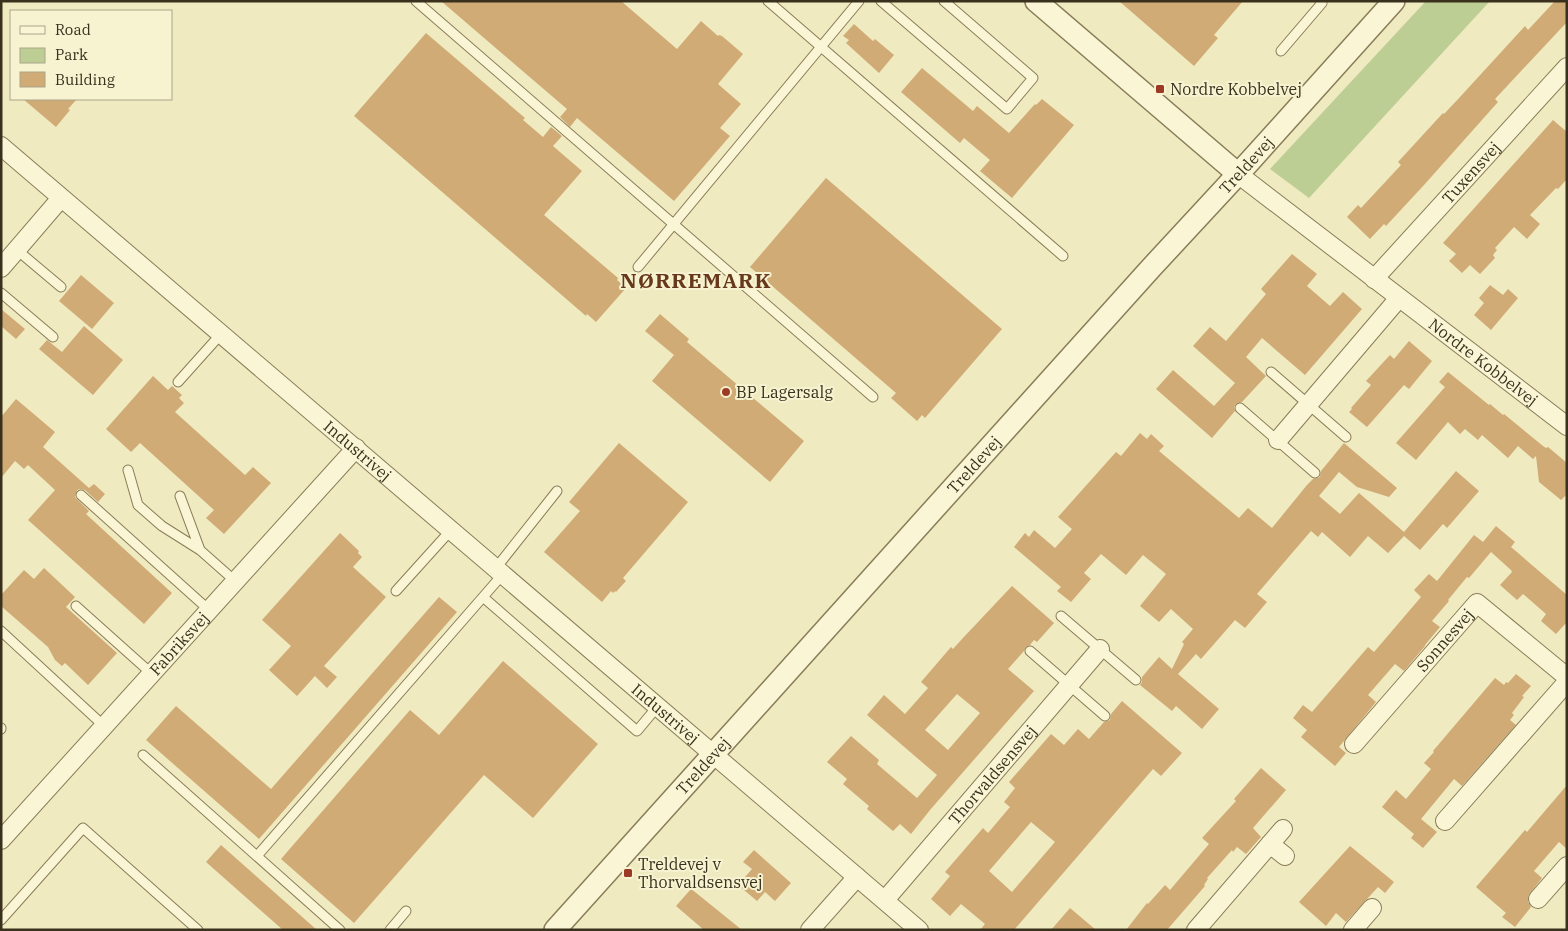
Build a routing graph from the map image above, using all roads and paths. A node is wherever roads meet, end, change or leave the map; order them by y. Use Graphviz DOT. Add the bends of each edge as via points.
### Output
graph roads {
  1 [pos="416,1"];
  2 [pos="768,1"];
  3 [pos="859,1"];
  4 [pos="881,1"];
  5 [pos="944,1"];
  6 [pos="1036,1"];
  7 [pos="1320,1"];
  8 [pos="1394,1"];
  9 [pos="821,47"];
  10 [pos="1280,51"];
  11 [pos="1567,66"];
  12 [pos="1,146"];
  13 [pos="1238,174"];
  14 [pos="61,198"];
  15 [pos="674,224"];
  16 [pos="1063,256"];
  17 [pos="6,260"];
  18 [pos="638,267"];
  19 [pos="1374,279"];
  20 [pos="61,287"];
  21 [pos="1,293"];
  22 [pos="1399,298"];
  23 [pos="221,334"];
  24 [pos="53,337"];
  25 [pos="1271,372"];
  26 [pos="178,382"];
  27 [pos="873,397"];
  28 [pos="1309,405"];
  29 [pos="1240,408"];
  30 [pos="1567,426"];
  31 [pos="1346,437"];
  32 [pos="1278,440"];
  33 [pos="356,448"];
  34 [pos="128,470"];
  35 [pos="1315,473"];
  36 [pos="557,491"];
  37 [pos="81,495"];
  38 [pos="180,496"];
  39 [pos="451,530"];
  40 [pos="200,550"];
  41 [pos="499,571"];
  42 [pos="235,581"];
  43 [pos="396,591"];
  44 [pos="483,598"];
  45 [pos="76,606"];
  46 [pos="209,610"];
  47 [pos="1061,616"];
  48 [pos="1,631"];
  49 [pos="1100,649"];
  50 [pos="1030,651"];
  51 [pos="152,674"];
  52 [pos="1567,677"];
  53 [pos="1136,680"];
  54 [pos="1567,682"];
  55 [pos="1069,685"];
  56 [pos="657,707"];
  57 [pos="1105,716"];
  58 [pos="104,726"];
  59 [pos="1354,744"];
  60 [pos="143,754"];
  61 [pos="713,754"];
  62 [pos="1445,822"];
  63 [pos="1283,829"];
  64 [pos="1,840"];
  65 [pos="1270,844"];
  66 [pos="257,856"];
  67 [pos="1285,856"];
  68 [pos="1567,866"];
  69 [pos="857,877"];
  70 [pos="1538,899"];
  71 [pos="885,900"];
  72 [pos="1372,908"];
  73 [pos="406,911"];
  74 [pos="1,920"];
  75 [pos="198,930"];
  76 [pos="340,930"];
  77 [pos="390,930"];
  78 [pos="555,930"];
  79 [pos="810,930"];
  80 [pos="919,930"];
  81 [pos="1196,930"];
  82 [pos="1353,930"];
  1 -- 15 [label="lane"];
  2 -- 9 [label="lane"];
  3 -- 9 [label="lane"];
  4 -- 5 [label="lane" via="1007,109 1033,78"];
  6 -- 13 [label="street, Nordre Kobbelvej"];
  7 -- 10 [label="lane" via="1322,3"];
  8 -- 13 [label="street, Treldevej"];
  9 -- 15 [label="lane"];
  9 -- 16 [label="lane"];
  11 -- 19 [label="street, Tuxensvej"];
  12 -- 14 [label="street, Industrivej"];
  13 -- 19 [label="street, Nordre Kobbelvej"];
  13 -- 61 [label="street, Treldevej"];
  14 -- 17 [label="street"];
  14 -- 23 [label="street, Industrivej"];
  15 -- 18 [label="lane"];
  15 -- 27 [label="lane"];
  17 -- 20 [label="lane"];
  19 -- 22 [label="street, Nordre Kobbelvej"];
  21 -- 24 [label="lane"];
  22 -- 28 [label="street"];
  22 -- 30 [label="street, Nordre Kobbelvej"];
  23 -- 26 [label="lane"];
  23 -- 33 [label="street, Industrivej"];
  25 -- 28 [label="lane"];
  28 -- 31 [label="lane"];
  28 -- 32 [label="street"];
  29 -- 32 [label="lane"];
  32 -- 35 [label="lane"];
  33 -- 39 [label="street, Industrivej"];
  33 -- 42 [label="street, Fabriksvej"];
  34 -- 40 [label="lane" via="138,505 162,526"];
  36 -- 41 [label="lane"];
  37 -- 46 [label="lane"];
  38 -- 40 [label="lane"];
  39 -- 41 [label="street, Industrivej"];
  39 -- 43 [label="lane"];
  40 -- 42 [label="lane"];
  41 -- 44 [label="lane"];
  41 -- 56 [label="street, Industrivej"];
  42 -- 46 [label="street, Fabriksvej"];
  44 -- 56 [label="lane" via="638,731"];
  44 -- 66 [label="lane"];
  45 -- 51 [label="lane"];
  46 -- 51 [label="street, Fabriksvej"];
  47 -- 49 [label="lane"];
  48 -- 58 [label="lane"];
  49 -- 53 [label="lane"];
  49 -- 55 [label="street, Thorvaldsensvej"];
  50 -- 55 [label="lane"];
  51 -- 58 [label="street, Fabriksvej"];
  52 -- 59 [label="street, Sonnesvej" via="1477,602"];
  54 -- 62 [label="street"];
  55 -- 57 [label="lane"];
  55 -- 71 [label="street, Thorvaldsensvej"];
  56 -- 61 [label="street, Industrivej"];
  58 -- 64 [label="street, Fabriksvej"];
  60 -- 66 [label="lane"];
  61 -- 69 [label="street"];
  61 -- 78 [label="street, Treldevej"];
  63 -- 65 [label="street"];
  65 -- 67 [label="street"];
  65 -- 81 [label="street"];
  66 -- 76 [label="lane"];
  68 -- 70 [label="street"];
  69 -- 71 [label="street"];
  69 -- 79 [label="street"];
  71 -- 80 [label="street"];
  72 -- 82 [label="street"];
  73 -- 77 [label="lane"];
  74 -- 75 [label="lane" via="83,828"];
}
